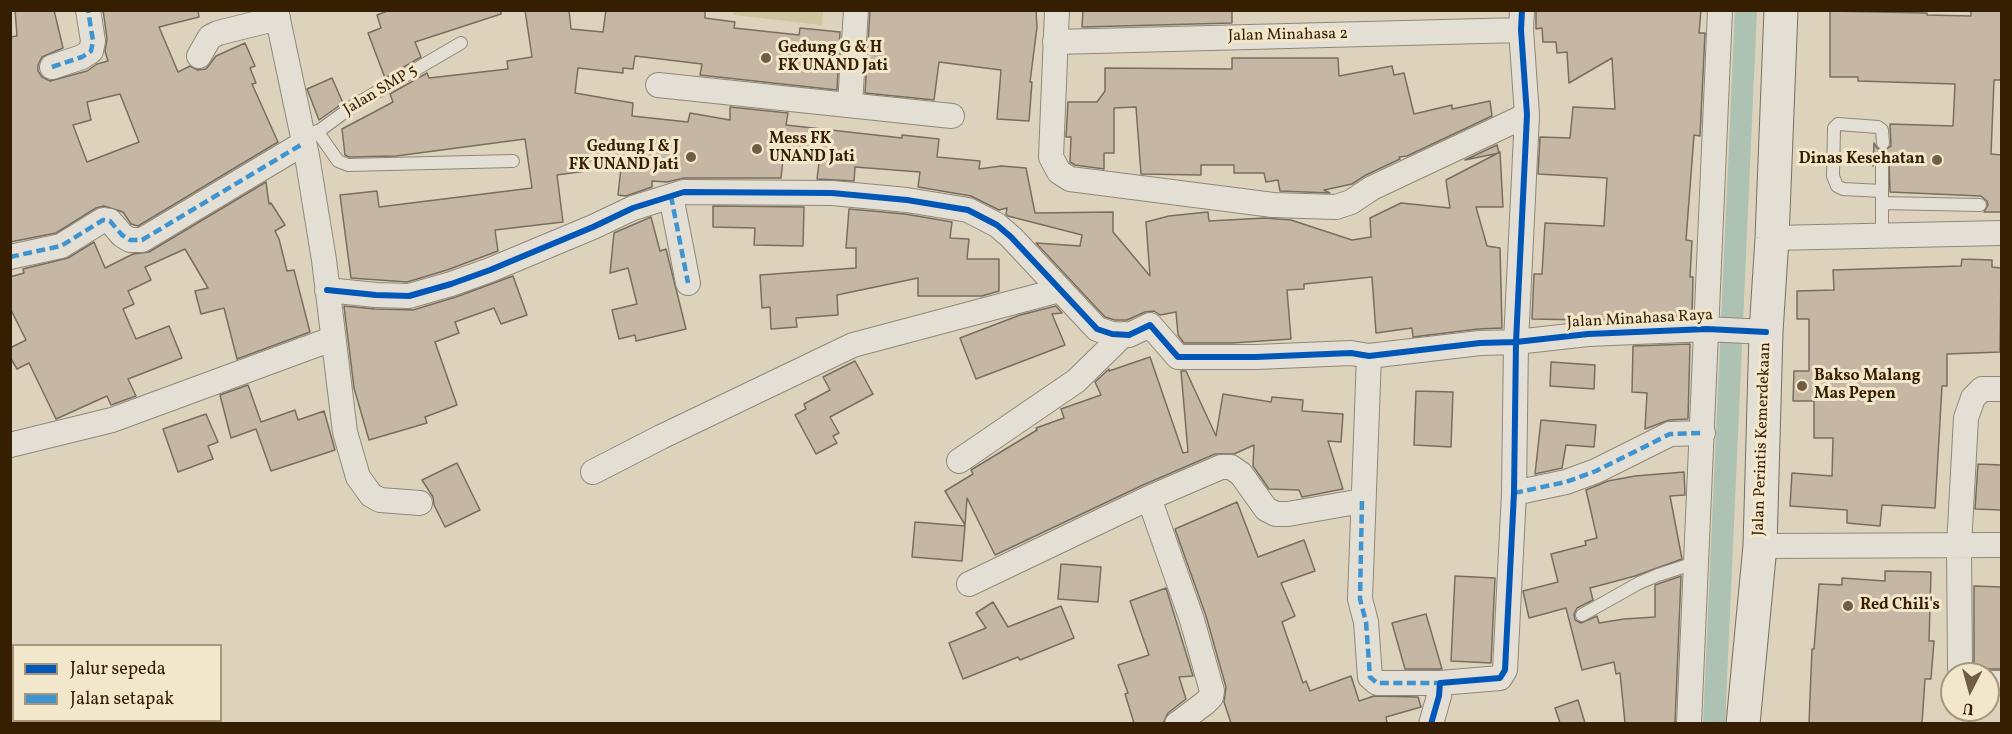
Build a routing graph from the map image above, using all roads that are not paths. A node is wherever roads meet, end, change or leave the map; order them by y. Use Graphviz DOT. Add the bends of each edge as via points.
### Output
graph roads {
  1 [pos="88,10"];
  2 [pos="856,10"];
  3 [pos="1057,10"];
  4 [pos="1720,10"];
  5 [pos="1781,10"];
  6 [pos="277,14"];
  7 [pos="1522,20"];
  8 [pos="1055,42"];
  9 [pos="461,43"];
  10 [pos="198,56"];
  11 [pos="52,67"];
  12 [pos="658,85"];
  13 [pos="850,104"];
  14 [pos="1527,115"];
  15 [pos="952,116"];
  16 [pos="311,137"];
  17 [pos="1883,143"];
  18 [pos="513,161"];
  19 [pos="1882,166"];
  20 [pos="671,196"];
  21 [pos="1882,197"];
  22 [pos="1980,205"];
  23 [pos="2001,233"];
  24 [pos="1882,236"];
  25 [pos="1772,238"];
  26 [pos="10,257"];
  27 [pos="688,283"];
  28 [pos="327,290"];
  29 [pos="1060,290"];
  30 [pos="1711,329"];
  31 [pos="1759,332"];
  32 [pos="1124,334"];
  33 [pos="332,339"];
  34 [pos="1516,342"];
  35 [pos="1369,356"];
  36 [pos="2001,389"];
  37 [pos="1703,434"];
  38 [pos="10,445"];
  39 [pos="959,461"];
  40 [pos="593,472"];
  41 [pos="1514,493"];
  42 [pos="1149,498"];
  43 [pos="1362,501"];
  44 [pos="420,504"];
  45 [pos="2001,545"];
  46 [pos="1760,546"];
  47 [pos="1959,546"];
  48 [pos="1698,562"];
  49 [pos="969,584"];
  50 [pos="1582,615"];
  51 [pos="1960,662"];
  52 [pos="1440,683"];
  53 [pos="1177,723"];
  54 [pos="1431,723"];
  55 [pos="1689,723"];
  56 [pos="1743,723"];
  1 -- 11 [label="street" via="91,51"];
  2 -- 13 [label="street"];
  3 -- 8 [label="street"];
  4 -- 30 [label="street"];
  5 -- 25 [label="main road, Jalan Perintis Kemerdekaan"];
  6 -- 10 [label="street" via="210,37"];
  6 -- 16 [label="street"];
  7 -- 8 [label="street, Jalan Minahasa 2"];
  7 -- 14 [label="street"];
  8 -- 14 [label="street" via="1052,156 1059,172 1070,178 1272,205 1336,207"];
  9 -- 16 [label="lane, Jalan SMP 5" via="353,106"];
  12 -- 13 [label="street"];
  13 -- 15 [label="street"];
  14 -- 34 [label="street"];
  16 -- 18 [label="lane" via="348,165"];
  16 -- 26 [label="street" via="142,240 130,240 104,220 61,246"];
  16 -- 28 [label="street"];
  17 -- 21 [label="lane" via="1878,127 1839,124 1834,128 1833,177 1837,186"];
  19 -- 21 [label="lane"];
  20 -- 27 [label="street"];
  20 -- 28 [label="street" via="451,284 409,296"];
  20 -- 29 [label="street" via="684,192 832,193 968,210 997,225"];
  21 -- 22 [label="lane"];
  21 -- 24 [label="lane"];
  23 -- 24 [label="street"];
  24 -- 25 [label="street"];
  25 -- 31 [label="main road, Jalan Perintis Kemerdekaan"];
  28 -- 33 [label="street"];
  29 -- 32 [label="street" via="1097,329"];
  29 -- 40 [label="street" via="853,345"];
  30 -- 31 [label="street, Jalan Minahasa Raya"];
  30 -- 34 [label="street, Jalan Minahasa Raya" via="1588,334"];
  30 -- 37 [label="street"];
  31 -- 46 [label="main road, Jalan Perintis Kemerdekaan"];
  32 -- 35 [label="street, Jalan Minahasa Raya" via="1150,325 1178,357 1351,353"];
  32 -- 39 [label="street" via="1076,381"];
  33 -- 38 [label="street" via="112,420"];
  33 -- 44 [label="street" via="345,432 358,477 371,495 380,500"];
  34 -- 35 [label="street, Jalan Minahasa Raya"];
  34 -- 41 [label="street"];
  35 -- 43 [label="street"];
  36 -- 47 [label="street" via="1982,389 1968,409"];
  37 -- 41 [label="street" via="1670,434 1596,471"];
  37 -- 48 [label="street"];
  41 -- 52 [label="street" via="1503,674 1500,678"];
  42 -- 43 [label="street" via="1221,467 1231,467 1241,474 1266,509 1276,514"];
  42 -- 49 [label="street"];
  42 -- 53 [label="street" via="1192,620 1212,691 1205,703"];
  43 -- 52 [label="street" via="1360,599 1366,622 1370,677 1377,683"];
  45 -- 47 [label="street"];
  46 -- 47 [label="street"];
  46 -- 56 [label="main road, Jalan Perintis Kemerdekaan"];
  47 -- 51 [label="street"];
  48 -- 50 [label="lane" via="1639,583"];
  48 -- 55 [label="street"];
  52 -- 54 [label="street"];
}
